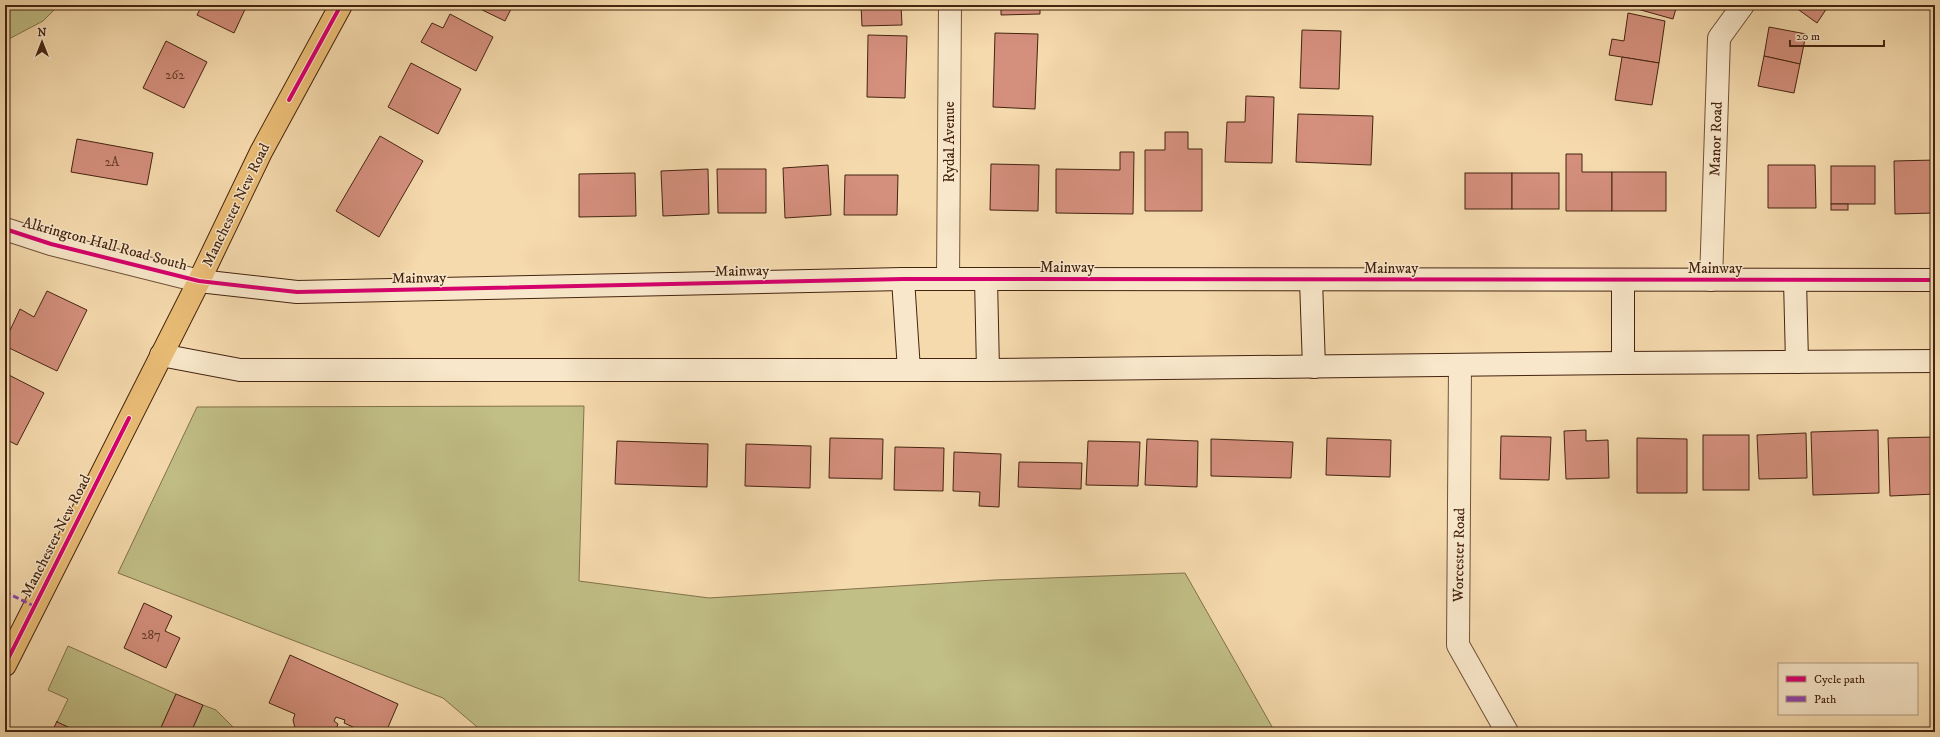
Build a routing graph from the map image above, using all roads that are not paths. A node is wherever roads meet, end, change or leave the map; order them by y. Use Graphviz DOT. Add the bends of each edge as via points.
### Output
graph roads {
  1 [pos="341,5"];
  2 [pos="950,5"];
  3 [pos="1743,5"];
  4 [pos="5,229"];
  5 [pos="903,279"];
  6 [pos="948,279"];
  7 [pos="986,279"];
  8 [pos="1311,280"];
  9 [pos="1623,280"];
  10 [pos="1711,280"];
  11 [pos="1795,280"];
  12 [pos="1935,280"];
  13 [pos="199,281"];
  14 [pos="161,355"];
  15 [pos="1935,361"];
  16 [pos="1797,362"];
  17 [pos="1623,363"];
  18 [pos="1460,366"];
  19 [pos="1314,367"];
  20 [pos="908,370"];
  21 [pos="988,370"];
  22 [pos="5,665"];
  23 [pos="1507,732"];
  1 -- 13 [label="main road, Manchester New Road" via="261,152"];
  2 -- 6 [label="street, Rydal Avenue"];
  3 -- 10 [label="street, Manor Road" via="1719,38"];
  4 -- 13 [label="street, Alkrington Hall Road South" via="51,244"];
  5 -- 6 [label="street, Mainway"];
  5 -- 13 [label="street, Mainway" via="297,292"];
  5 -- 20 [label="street"];
  6 -- 7 [label="street, Mainway"];
  7 -- 8 [label="street, Mainway"];
  7 -- 21 [label="street"];
  8 -- 9 [label="street, Mainway"];
  8 -- 19 [label="street"];
  9 -- 10 [label="street, Mainway"];
  9 -- 17 [label="street"];
  10 -- 11 [label="street, Mainway"];
  11 -- 12 [label="street, Mainway"];
  11 -- 16 [label="street"];
  13 -- 14 [label="main road, Manchester New Road"];
  14 -- 20 [label="street" via="240,370"];
  14 -- 22 [label="main road, Manchester New Road"];
  15 -- 16 [label="street"];
  16 -- 17 [label="street"];
  17 -- 18 [label="street"];
  18 -- 19 [label="street"];
  18 -- 23 [label="street, Worcester Road" via="1458,645"];
  19 -- 21 [label="street"];
  20 -- 21 [label="street"];
}
